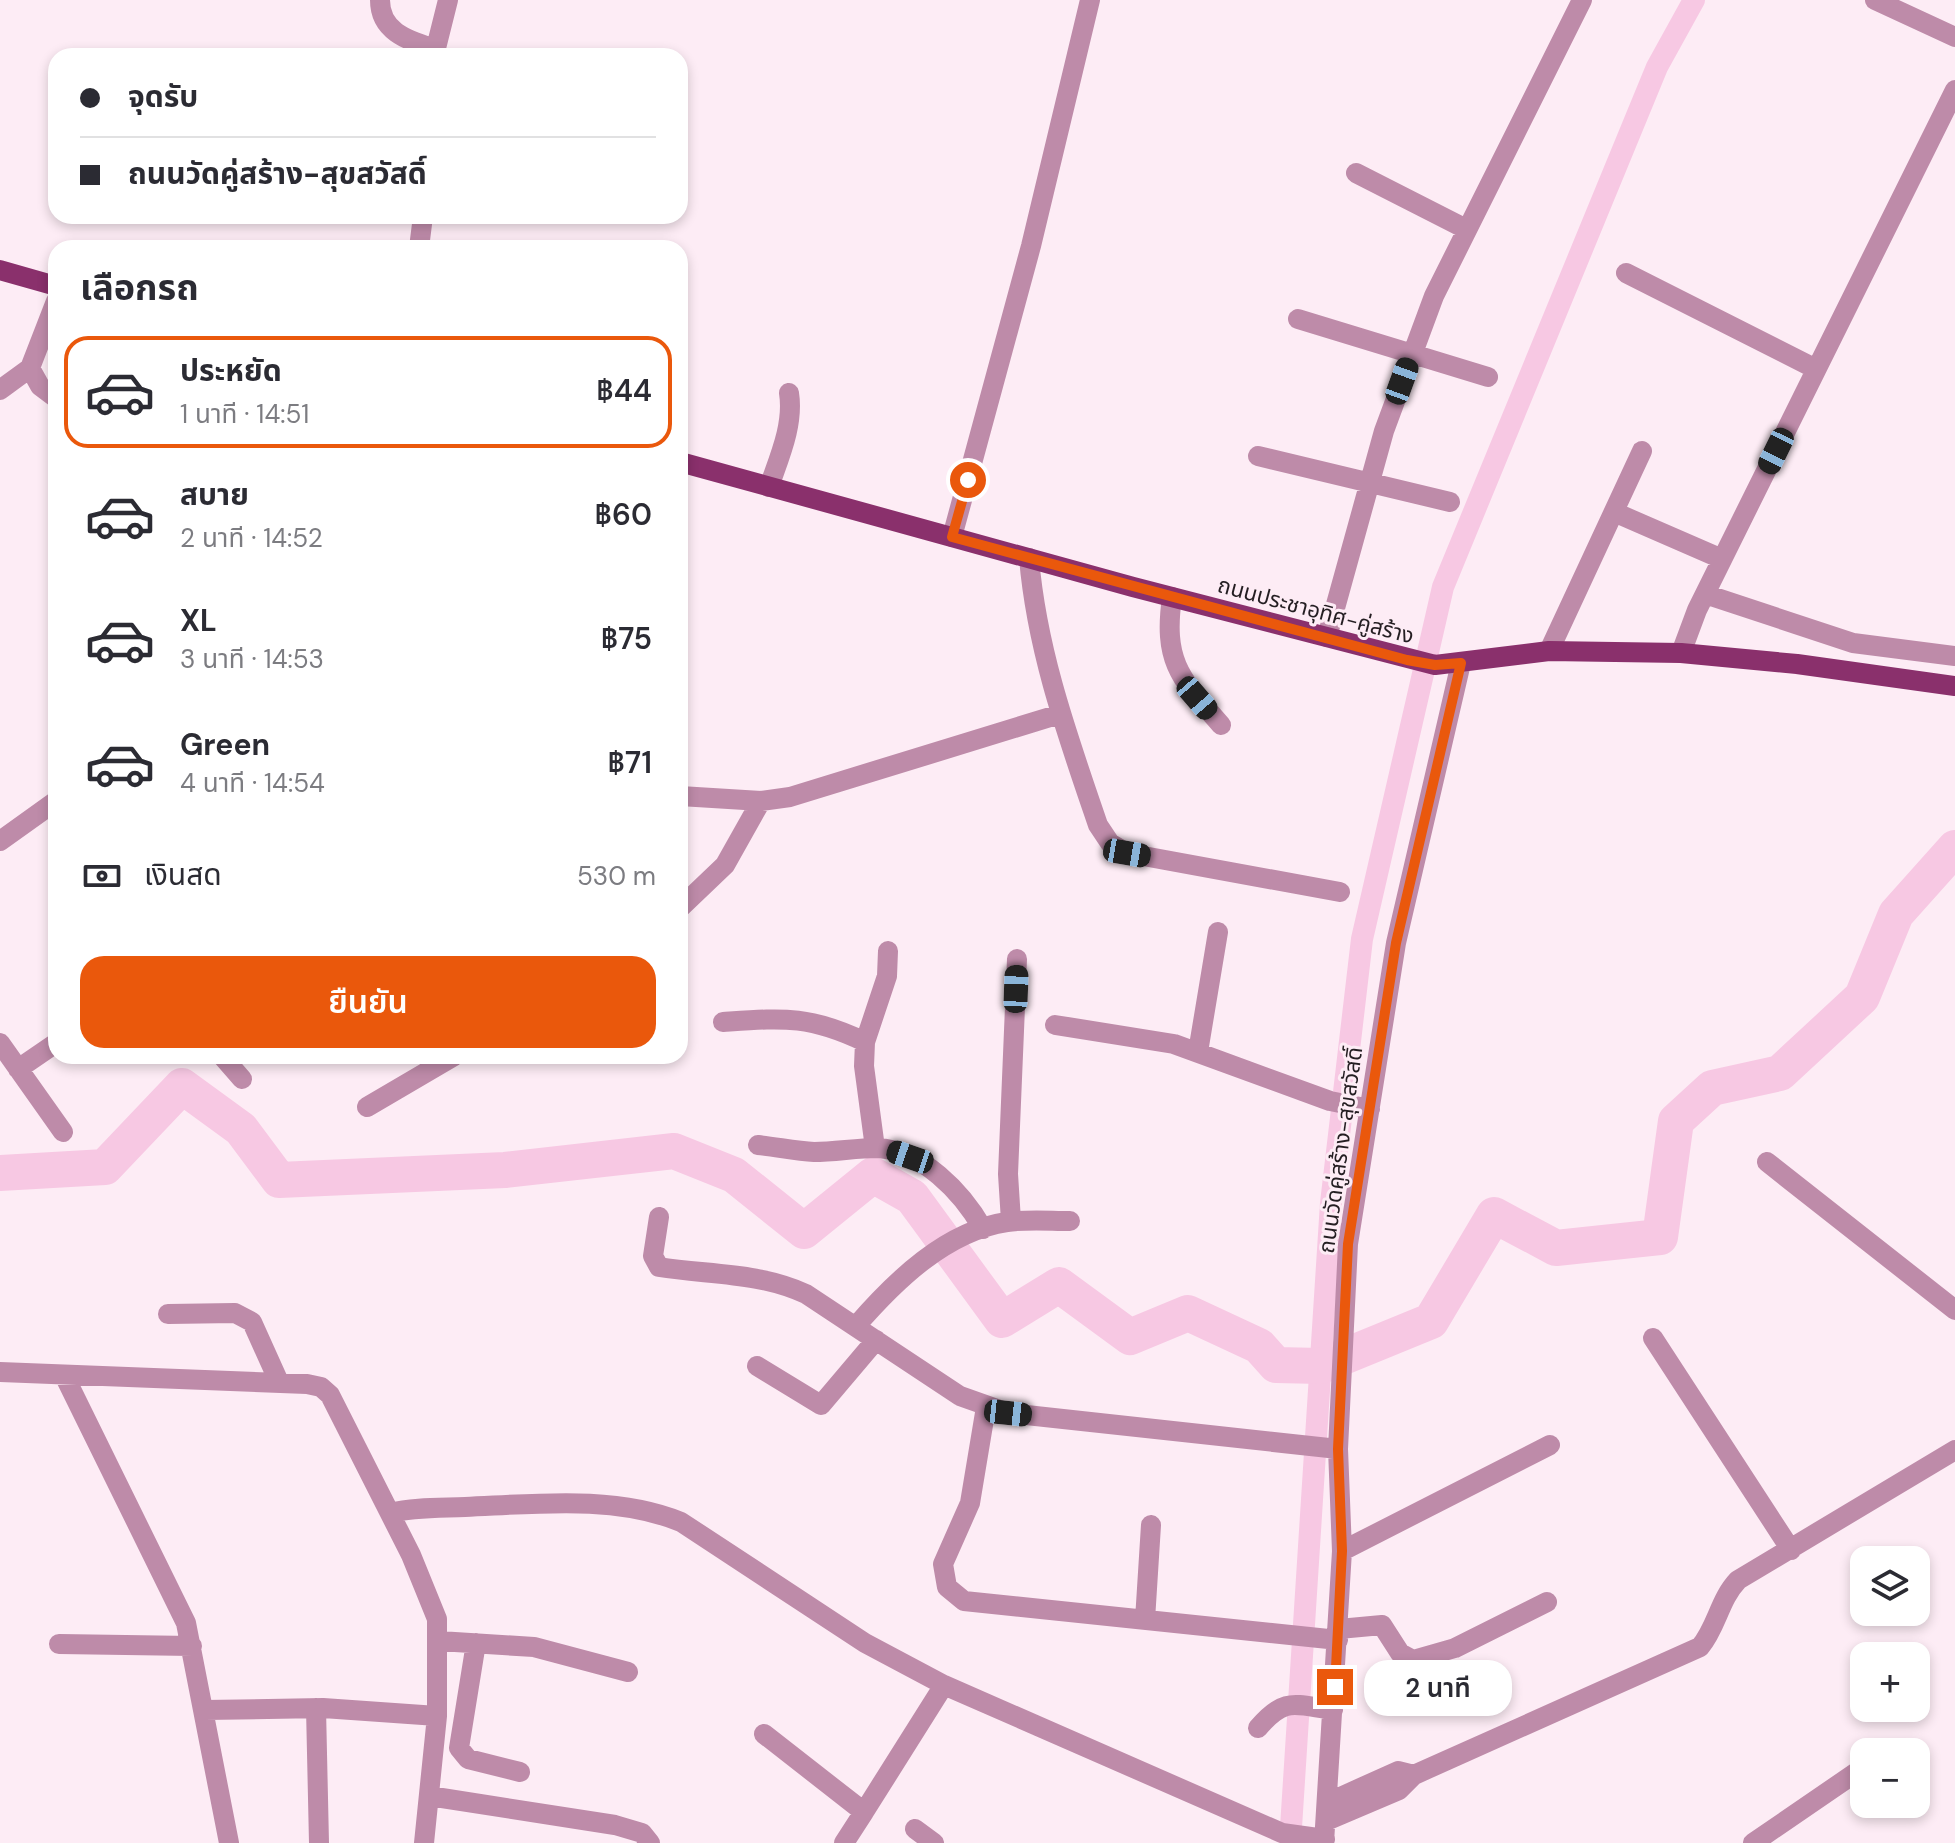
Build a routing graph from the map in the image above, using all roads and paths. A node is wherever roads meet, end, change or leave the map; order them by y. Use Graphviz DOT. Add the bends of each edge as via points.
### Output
graph roads {
  1 [pos="380,0"];
  2 [pos="448,0"];
  3 [pos="1090,0"];
  4 [pos="1582,0"];
  5 [pos="1875,0"];
  6 [pos="1955,37"];
  7 [pos="424,48"];
  8 [pos="435,48"];
  9 [pos="1955,90"];
  10 [pos="1356,173"];
  11 [pos="1466,229"];
  12 [pos="0,270"];
  13 [pos="1626,273"];
  14 [pos="48,284"];
  15 [pos="1298,319"];
  16 [pos="48,322"];
  17 [pos="1411,356"];
  18 [pos="30,368"];
  19 [pos="1816,369"];
  20 [pos="1488,377"];
  21 [pos="0,390"];
  22 [pos="48,392"];
  23 [pos="789,393"];
  24 [pos="1642,451"];
  25 [pos="1258,456"];
  26 [pos="688,464"];
  27 [pos="1370,484"];
  28 [pos="769,487"];
  29 [pos="1450,502"];
  30 [pos="1614,512"];
  31 [pos="952,537"];
  32 [pos="1029,558"];
  33 [pos="1722,559"];
  34 [pos="1705,594"];
  35 [pos="1172,597"];
  36 [pos="1327,637"];
  37 [pos="1549,651"];
  38 [pos="1681,653"];
  39 [pos="1955,656"];
  40 [pos="1461,663"];
  41 [pos="1955,686"];
  42 [pos="1060,714"];
  43 [pos="1221,725"];
  44 [pos="688,796"];
  45 [pos="761,801"];
  46 [pos="48,807"];
  47 [pos="0,841"];
  48 [pos="1340,892"];
  49 [pos="688,900"];
  50 [pos="1218,932"];
  51 [pos="888,951"];
  52 [pos="1017,959"];
  53 [pos="723,1022"];
  54 [pos="1055,1025"];
  55 [pos="865,1042"];
  56 [pos="0,1043"];
  57 [pos="48,1048"];
  58 [pos="1198,1052"];
  59 [pos="229,1064"];
  60 [pos="440,1064"];
  61 [pos="18,1069"];
  62 [pos="242,1079"];
  63 [pos="367,1107"];
  64 [pos="1361,1107"];
  65 [pos="63,1132"];
  66 [pos="758,1145"];
  67 [pos="875,1148"];
  68 [pos="1767,1162"];
  69 [pos="659,1217"];
  70 [pos="1011,1221"];
  71 [pos="1070,1221"];
  72 [pos="983,1229"];
  73 [pos="1955,1310"];
  74 [pos="168,1314"];
  75 [pos="856,1326"];
  76 [pos="1653,1338"];
  77 [pos="876,1340"];
  78 [pos="757,1366"];
  79 [pos="0,1372"];
  80 [pos="64,1375"];
  81 [pos="279,1382"];
  82 [pos="986,1407"];
  83 [pos="1550,1445"];
  84 [pos="1338,1449"];
  85 [pos="1955,1450"];
  86 [pos="390,1513"];
  87 [pos="1151,1525"];
  88 [pos="1791,1550"];
  89 [pos="1342,1551"];
  90 [pos="1547,1602"];
  91 [pos="1145,1620"];
  92 [pos="1338,1634"];
  93 [pos="439,1641"];
  94 [pos="476,1643"];
  95 [pos="59,1644"];
  96 [pos="192,1646"];
  97 [pos="628,1672"];
  98 [pos="944,1685"];
  99 [pos="316,1708"];
  100 [pos="1315,1708"];
  101 [pos="205,1710"];
  102 [pos="437,1716"];
  103 [pos="1258,1728"];
  104 [pos="764,1734"];
  105 [pos="520,1772"];
  106 [pos="1850,1777"];
  107 [pos="429,1796"];
  108 [pos="864,1812"];
  109 [pos="1325,1826"];
  110 [pos="915,1829"];
  111 [pos="229,1843"];
  112 [pos="319,1843"];
  113 [pos="424,1843"];
  114 [pos="650,1843"];
  115 [pos="844,1843"];
  116 [pos="934,1843"];
  117 [pos="1753,1843"];
  1 -- 7 [label="street" via="380,14 388,26"];
  2 -- 8 [label="street"];
  3 -- 31 [label="street" via="1031,246"];
  4 -- 11 [label="street"];
  5 -- 6 [label="street"];
  9 -- 19 [label="street"];
  10 -- 11 [label="street"];
  11 -- 17 [label="street"];
  12 -- 14 [label="main road"];
  13 -- 19 [label="street"];
  15 -- 17 [label="street"];
  16 -- 18 [label="street"];
  17 -- 20 [label="street"];
  17 -- 27 [label="street"];
  18 -- 21 [label="street"];
  18 -- 22 [label="street"];
  19 -- 33 [label="street"];
  23 -- 28 [label="street" via="784,443"];
  24 -- 30 [label="street"];
  25 -- 27 [label="street"];
  26 -- 28 [label="main road, ถนนประชาอุทิศ-คู่สร้าง"];
  27 -- 29 [label="street"];
  27 -- 36 [label="street"];
  28 -- 31 [label="main road, ถนนประชาอุทิศ-คู่สร้าง"];
  30 -- 33 [label="street"];
  30 -- 37 [label="street"];
  31 -- 32 [label="main road, ถนนประชาอุทิศ-คู่สร้าง"];
  32 -- 35 [label="main road, ถนนประชาอุทิศ-คู่สร้าง"];
  32 -- 42 [label="street" via="1036,621"];
  33 -- 34 [label="street"];
  34 -- 38 [label="street"];
  34 -- 39 [label="street" via="1853,643"];
  35 -- 36 [label="main road, ถนนประชาอุทิศ-คู่สร้าง"];
  35 -- 43 [label="street" via="1168,628 1174,666"];
  36 -- 40 [label="main road, ถนนประชาอุทิศ-คู่สร้าง" via="1407,660"];
  37 -- 38 [label="main road, ถนนประชาอุทิศ-คู่สร้าง"];
  37 -- 40 [label="main road, ถนนประชาอุทิศ-คู่สร้าง"];
  38 -- 41 [label="main road, ถนนประชาอุทิศ-คู่สร้าง"];
  40 -- 64 [label="street, ถนนวัดคู่สร้าง-สุขสวัสดิ์"];
  42 -- 45 [label="street" via="790,797"];
  42 -- 48 [label="street" via="1098,825 1110,843 1127,853"];
  44 -- 45 [label="street"];
  45 -- 49 [label="street" via="725,865"];
  46 -- 47 [label="street"];
  50 -- 58 [label="street"];
  51 -- 55 [label="street" via="887,976"];
  52 -- 70 [label="street" via="1008,1174"];
  53 -- 55 [label="street" via="808,1019"];
  54 -- 58 [label="street"];
  55 -- 67 [label="street"];
  56 -- 61 [label="street"];
  57 -- 61 [label="street"];
  58 -- 64 [label="street" via="1330,1101"];
  59 -- 62 [label="street"];
  60 -- 63 [label="street"];
  61 -- 65 [label="street"];
  64 -- 84 [label="street, ถนนวัดคู่สร้าง-สุขสวัสดิ์"];
  66 -- 67 [label="street" via="810,1152"];
  67 -- 72 [label="street" via="910,1157 935,1173 972,1209"];
  68 -- 73 [label="street"];
  69 -- 75 [label="street" via="653,1256 659,1267 781,1282"];
  70 -- 71 [label="street"];
  70 -- 72 [label="street"];
  72 -- 75 [label="street" via="957,1239 905,1275"];
  74 -- 81 [label="street" via="245,1317"];
  75 -- 77 [label="street"];
  76 -- 88 [label="street"];
  77 -- 78 [label="street" via="821,1405"];
  77 -- 82 [label="street" via="960,1396"];
  79 -- 80 [label="street"];
  80 -- 81 [label="street"];
  80 -- 96 [label="street" via="175,1598"];
  81 -- 86 [label="street" via="321,1387 330,1395"];
  82 -- 84 [label="street"];
  82 -- 91 [label="street" via="970,1503 943,1564 947,1587 964,1601"];
  83 -- 89 [label="street"];
  84 -- 89 [label="street, ถนนวัดคู่สร้าง-สุขสวัสดิ์"];
  85 -- 88 [label="street"];
  86 -- 93 [label="street" via="437,1619"];
  86 -- 98 [label="street" via="514,1505 618,1507 661,1514 865,1643"];
  87 -- 91 [label="street"];
  88 -- 109 [label="street" via="1738,1580 1700,1647 1414,1775 1399,1790"];
  89 -- 92 [label="street, ถนนวัดคู่สร้าง-สุขสวัสดิ์"];
  90 -- 92 [label="street" via="1455,1648 1413,1660 1400,1653 1382,1625"];
  91 -- 92 [label="street" via="1307,1638"];
  92 -- 100 [label="street, ถนนวัดคู่สร้าง-สุขสวัสดิ์"];
  93 -- 94 [label="street"];
  93 -- 102 [label="street"];
  94 -- 97 [label="street" via="534,1647"];
  94 -- 105 [label="street" via="459,1748 468,1759"];
  95 -- 96 [label="street"];
  96 -- 101 [label="street"];
  98 -- 108 [label="street"];
  98 -- 109 [label="street" via="1282,1833 1303,1837"];
  99 -- 101 [label="street"];
  99 -- 102 [label="street"];
  99 -- 112 [label="street"];
  100 -- 103 [label="street" via="1278,1707"];
  100 -- 109 [label="street, ถนนวัดคู่สร้าง-สุขสวัสดิ์"];
  101 -- 111 [label="street"];
  102 -- 107 [label="street"];
  104 -- 108 [label="street"];
  106 -- 117 [label="street"];
  107 -- 113 [label="street"];
  107 -- 114 [label="street" via="615,1825 642,1833"];
  108 -- 115 [label="street"];
  110 -- 116 [label="street"];
}
